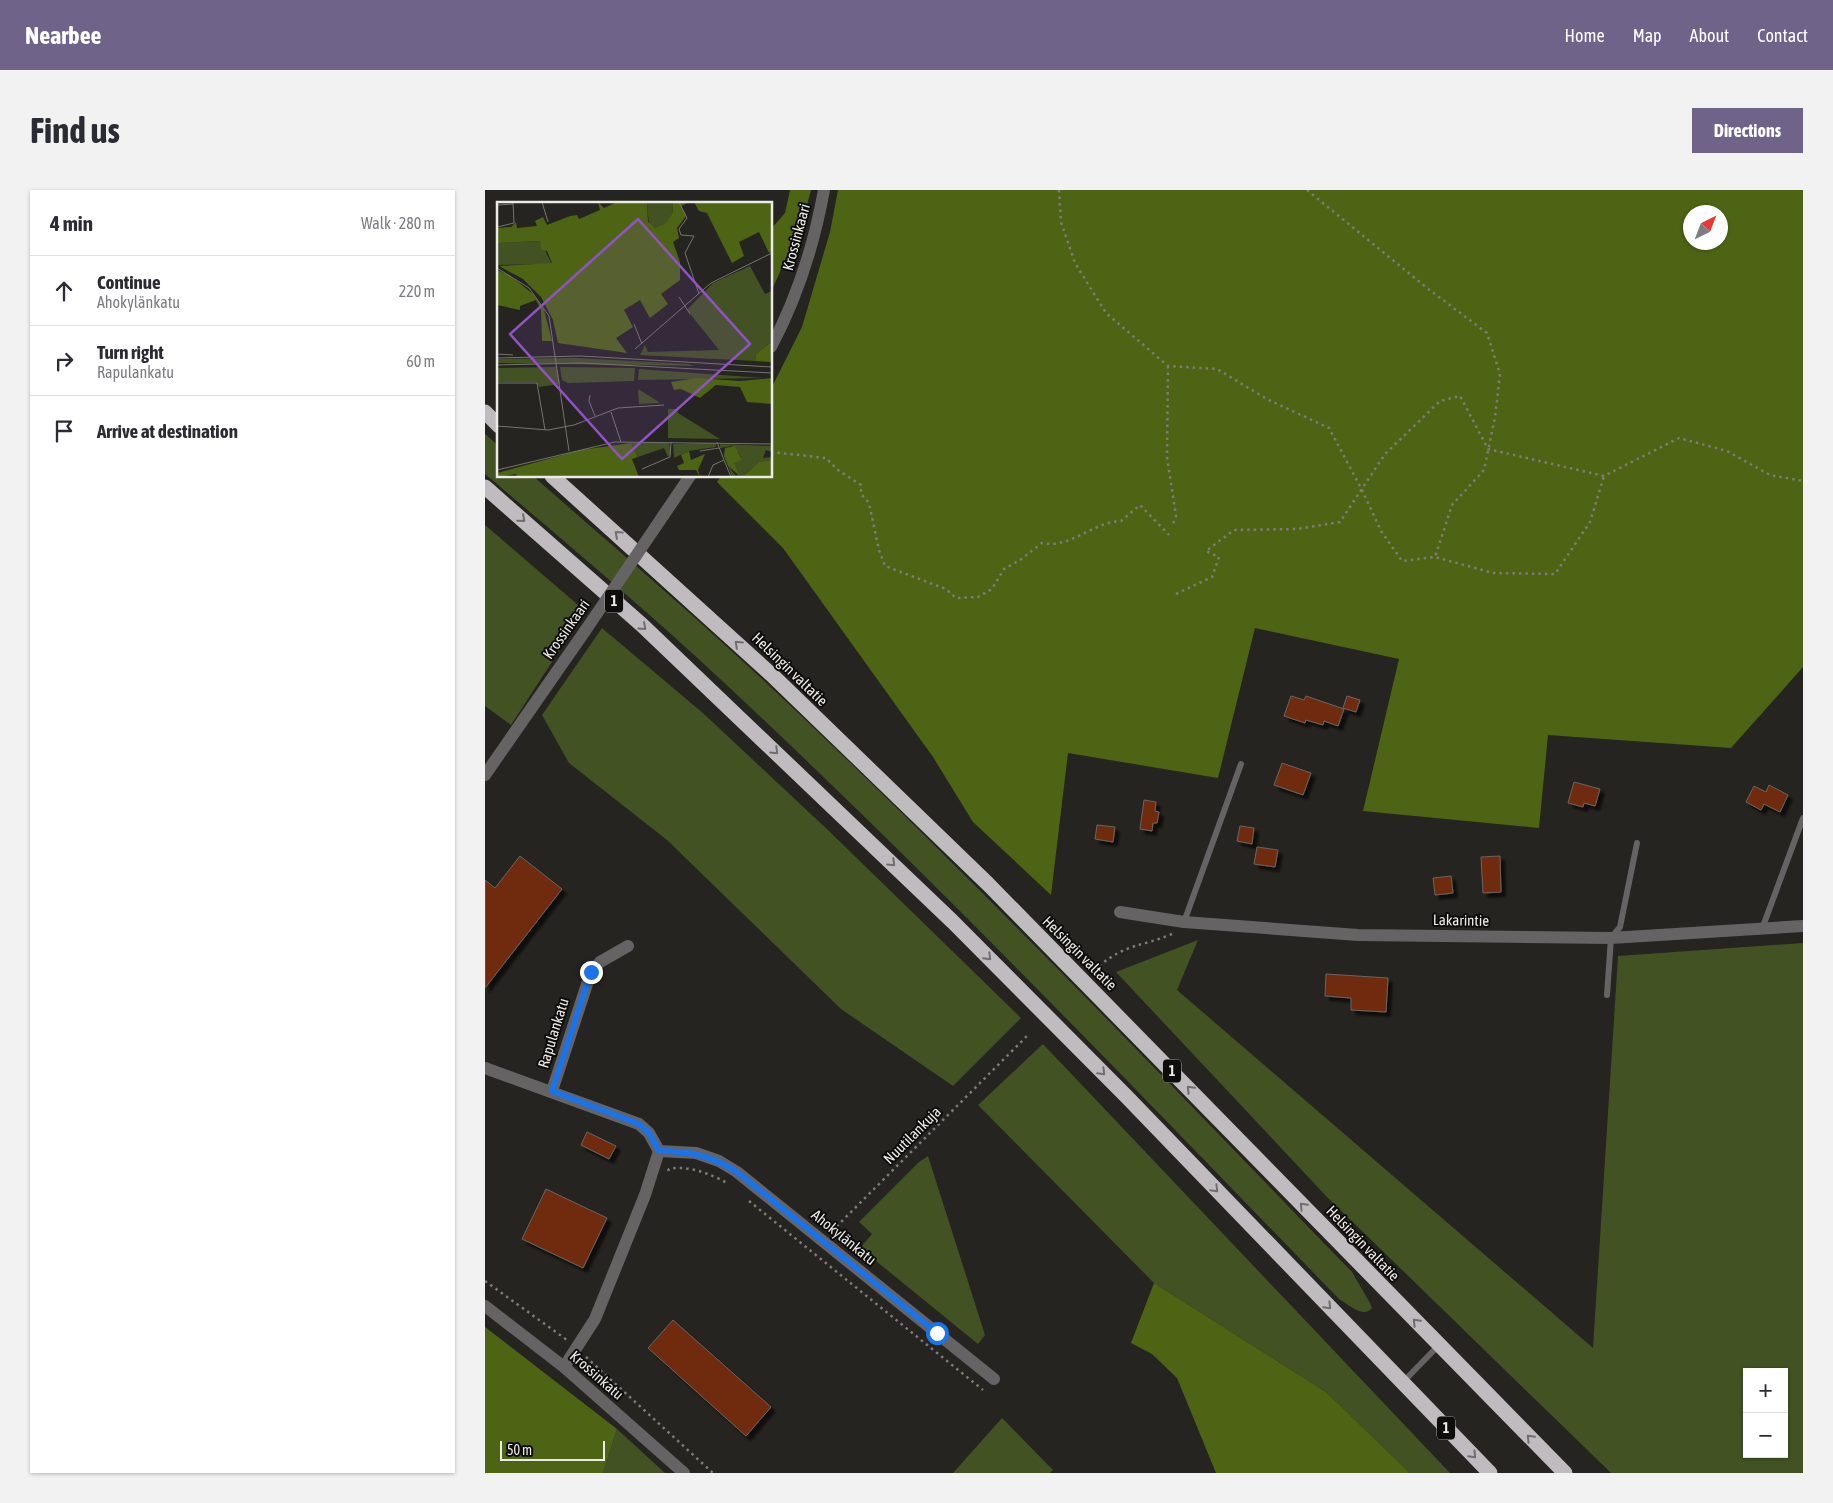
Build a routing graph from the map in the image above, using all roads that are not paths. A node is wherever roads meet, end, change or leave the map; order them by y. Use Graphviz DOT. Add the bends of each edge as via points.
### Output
graph roads {
  1 [pos="825,190"];
  2 [pos="773,343"];
  3 [pos="485,412"];
  4 [pos="485,419"];
  5 [pos="497,424"];
  6 [pos="497,428"];
  7 [pos="554,478"];
  8 [pos="689,478"];
  9 [pos="485,487"];
  10 [pos="1241,764"];
  11 [pos="485,775"];
  12 [pos="1803,818"];
  13 [pos="1637,843"];
  14 [pos="1120,912"];
  15 [pos="1184,922"];
  16 [pos="1803,926"];
  17 [pos="1762,929"];
  18 [pos="1611,938"];
  19 [pos="628,946"];
  20 [pos="1607,995"];
  21 [pos="485,1068"];
  22 [pos="552,1091"];
  23 [pos="659,1151"];
  24 [pos="485,1306"];
  25 [pos="1439,1346"];
  26 [pos="563,1367"];
  27 [pos="993,1379"];
  28 [pos="1402,1382"];
  29 [pos="684,1473"];
  30 [pos="1490,1473"];
  31 [pos="1565,1473"];
  1 -- 2 [label="street, Krossinkaari" via="800,281"];
  3 -- 5 [label="highway"];
  4 -- 6 [label="highway"];
  25 -- 7 [label="highway, Helsingin valtatie / 1, one-way" via="988,884 774,677"];
  8 -- 11 [label="street, Krossinkaari, bridge"];
  9 -- 28 [label="highway, 1, one-way" via="670,651 953,922"];
  10 -- 15 [label="lane"];
  12 -- 17 [label="lane"];
  13 -- 18 [label="lane" via="1620,926"];
  14 -- 15 [label="street, Lakarintie"];
  15 -- 18 [label="street, Lakarintie" via="1358,935"];
  16 -- 17 [label="street, Lakarintie"];
  17 -- 18 [label="street, Lakarintie"];
  18 -- 20 [label="lane"];
  19 -- 22 [label="street, Rapulankatu" via="600,962 591,972"];
  21 -- 22 [label="street"];
  22 -- 23 [label="street" via="639,1124 649,1133"];
  23 -- 26 [label="street" via="607,1293 595,1319"];
  23 -- 27 [label="street, Ahokylänkatu" via="696,1153 737,1172"];
  24 -- 26 [label="street, Krossinkatu"];
  25 -- 28 [label="lane"];
  31 -- 25 [label="highway, Helsingin valtatie / 1, one-way"];
  26 -- 29 [label="street, Krossinkatu"];
  28 -- 30 [label="highway, 1, one-way"];
}
